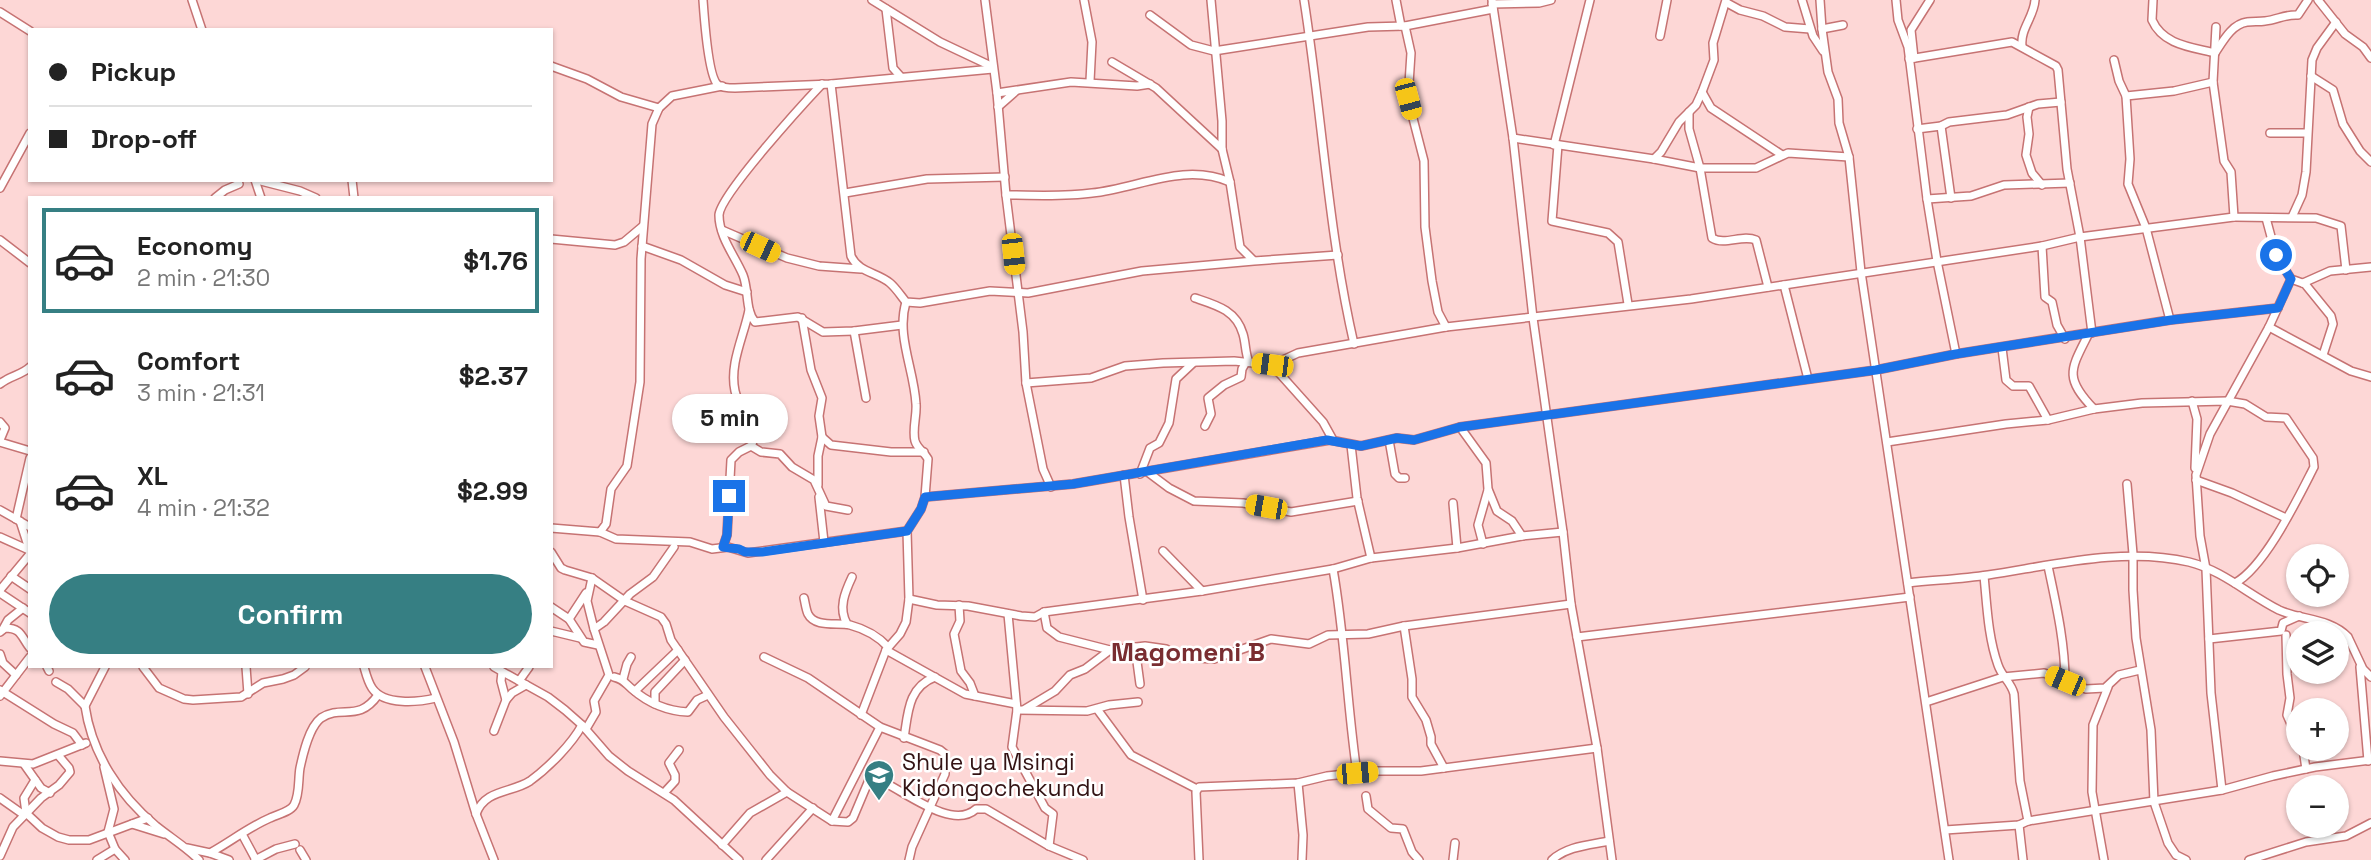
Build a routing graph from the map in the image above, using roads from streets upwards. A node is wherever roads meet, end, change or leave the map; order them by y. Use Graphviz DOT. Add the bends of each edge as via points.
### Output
graph roads {
  1 [pos="192,0"];
  2 [pos="703,0"];
  3 [pos="872,0"];
  4 [pos="985,0"];
  5 [pos="1084,0"];
  6 [pos="1211,0"];
  7 [pos="1304,0"];
  8 [pos="1396,0"];
  9 [pos="1551,0"];
  10 [pos="1590,0"];
  11 [pos="1667,0"];
  12 [pos="1720,0"];
  13 [pos="1802,0"];
  14 [pos="1820,0"];
  15 [pos="1896,0"];
  16 [pos="1930,0"];
  17 [pos="2035,0"];
  18 [pos="2153,0"];
  19 [pos="2308,0"];
  20 [pos="2318,0"];
  21 [pos="1727,3"];
  22 [pos="1492,4"];
  23 [pos="886,9"];
  24 [pos="0,12"];
  25 [pos="1150,15"];
  26 [pos="10,19"];
  27 [pos="0,21"];
  28 [pos="2336,22"];
  29 [pos="1843,25"];
  30 [pos="1403,26"];
  31 [pos="2216,27"];
  32 [pos="201,28"];
  33 [pos="1810,29"];
  34 [pos="1822,29"];
  35 [pos="28,30"];
  36 [pos="1309,35"];
  37 [pos="1660,36"];
  38 [pos="2022,46"];
  39 [pos="1214,51"];
  40 [pos="2215,53"];
  41 [pos="1825,54"];
  42 [pos="2371,58"];
  43 [pos="1912,59"];
  44 [pos="2114,60"];
  45 [pos="1112,62"];
  46 [pos="553,67"];
  47 [pos="993,68"];
  48 [pos="2311,76"];
  49 [pos="901,77"];
  50 [pos="1090,81"];
  51 [pos="2213,82"];
  52 [pos="822,84"];
  53 [pos="831,84"];
  54 [pos="1150,84"];
  55 [pos="722,86"];
  56 [pos="1016,91"];
  57 [pos="1702,92"];
  58 [pos="997,93"];
  59 [pos="2126,96"];
  60 [pos="2061,102"];
  61 [pos="998,107"];
  62 [pos="2029,107"];
  63 [pos="659,108"];
  64 [pos="1689,112"];
  65 [pos="1941,126"];
  66 [pos="1917,129"];
  67 [pos="2307,132"];
  68 [pos="2270,133"];
  69 [pos="28,137"];
  70 [pos="1513,138"];
  71 [pos="1556,145"];
  72 [pos="1222,149"];
  73 [pos="1782,155"];
  74 [pos="1849,157"];
  75 [pos="1654,159"];
  76 [pos="2371,162"];
  77 [pos="1700,168"];
  78 [pos="1005,177"];
  79 [pos="264,182"];
  80 [pos="1230,182"];
  81 [pos="2070,183"];
  82 [pos="239,184"];
  83 [pos="2042,185"];
  84 [pos="0,188"];
  85 [pos="845,193"];
  86 [pos="1006,195"];
  87 [pos="218,196"];
  88 [pos="311,196"];
  89 [pos="1927,198"];
  90 [pos="1951,198"];
  91 [pos="2234,217"];
  92 [pos="2292,217"];
  93 [pos="2266,218"];
  94 [pos="643,226"];
  95 [pos="2146,228"];
  96 [pos="721,229"];
  97 [pos="2080,237"];
  98 [pos="553,239"];
  99 [pos="0,240"];
  100 [pos="642,246"];
  101 [pos="2042,246"];
  102 [pos="1338,255"];
  103 [pos="28,261"];
  104 [pos="1254,261"];
  105 [pos="1937,261"];
  106 [pos="2371,267"];
  107 [pos="861,269"];
  108 [pos="2346,270"];
  109 [pos="1861,272"];
  110 [pos="2291,279"];
  111 [pos="2303,283"];
  112 [pos="1784,285"];
  113 [pos="1768,287"];
  114 [pos="747,292"];
  115 [pos="1018,293"];
  116 [pos="1195,298"];
  117 [pos="906,302"];
  118 [pos="1628,304"];
  119 [pos="2278,308"];
  120 [pos="750,310"];
  121 [pos="802,318"];
  122 [pos="1533,318"];
  123 [pos="2171,320"];
  124 [pos="902,325"];
  125 [pos="1446,327"];
  126 [pos="2269,327"];
  127 [pos="854,331"];
  128 [pos="2091,333"];
  129 [pos="2065,339"];
  130 [pos="1354,344"];
  131 [pos="2002,348"];
  132 [pos="1956,354"];
  133 [pos="2323,355"];
  134 [pos="1193,362"];
  135 [pos="1248,362"];
  136 [pos="1272,365"];
  137 [pos="28,369"];
  138 [pos="1876,370"];
  139 [pos="2371,377"];
  140 [pos="1808,379"];
  141 [pos="1026,383"];
  142 [pos="0,384"];
  143 [pos="866,398"];
  144 [pos="2192,401"];
  145 [pos="2227,401"];
  146 [pos="2094,409"];
  147 [pos="1546,414"];
  148 [pos="2048,420"];
  149 [pos="0,422"];
  150 [pos="1205,426"];
  151 [pos="1460,427"];
  152 [pos="822,437"];
  153 [pos="1333,440"];
  154 [pos="1389,440"];
  155 [pos="0,441"];
  156 [pos="1887,442"];
  157 [pos="1352,445"];
  158 [pos="751,446"];
  159 [pos="28,450"];
  160 [pos="924,452"];
  161 [pos="28,467"];
  162 [pos="1149,473"];
  163 [pos="1140,474"];
  164 [pos="1124,475"];
  165 [pos="1405,478"];
  166 [pos="2196,478"];
  167 [pos="2127,484"];
  168 [pos="818,485"];
  169 [pos="1051,487"];
  170 [pos="23,488"];
  171 [pos="1488,489"];
  172 [pos="28,492"];
  173 [pos="925,497"];
  174 [pos="1358,501"];
  175 [pos="1453,503"];
  176 [pos="0,510"];
  177 [pos="848,510"];
  178 [pos="2286,518"];
  179 [pos="18,520"];
  180 [pos="28,527"];
  181 [pos="553,528"];
  182 [pos="907,531"];
  183 [pos="600,532"];
  184 [pos="1563,532"];
  185 [pos="28,534"];
  186 [pos="1522,536"];
  187 [pos="0,537"];
  188 [pos="824,538"];
  189 [pos="26,539"];
  190 [pos="1483,544"];
  191 [pos="674,547"];
  192 [pos="723,547"];
  193 [pos="1457,548"];
  194 [pos="28,550"];
  195 [pos="1163,551"];
  196 [pos="2133,554"];
  197 [pos="28,555"];
  198 [pos="28,557"];
  199 [pos="1371,558"];
  200 [pos="2048,566"];
  201 [pos="555,567"];
  202 [pos="1333,569"];
  203 [pos="2206,569"];
  204 [pos="11,576"];
  205 [pos="1984,576"];
  206 [pos="852,577"];
  207 [pos="592,578"];
  208 [pos="1908,583"];
  209 [pos="2235,583"];
  210 [pos="28,588"];
  211 [pos="0,592"];
  212 [pos="587,592"];
  213 [pos="1202,592"];
  214 [pos="804,597"];
  215 [pos="1910,597"];
  216 [pos="909,599"];
  217 [pos="1143,600"];
  218 [pos="625,601"];
  219 [pos="1571,604"];
  220 [pos="959,605"];
  221 [pos="553,608"];
  222 [pos="26,610"];
  223 [pos="1044,612"];
  224 [pos="1007,614"];
  225 [pos="2300,616"];
  226 [pos="569,619"];
  227 [pos="847,624"];
  228 [pos="1404,626"];
  229 [pos="594,629"];
  230 [pos="2,630"];
  231 [pos="553,631"];
  232 [pos="1343,634"];
  233 [pos="1577,637"];
  234 [pos="580,638"];
  235 [pos="2209,639"];
  236 [pos="28,644"];
  237 [pos="598,645"];
  238 [pos="1135,647"];
  239 [pos="887,648"];
  240 [pos="678,650"];
  241 [pos="1110,650"];
  242 [pos="0,654"];
  243 [pos="631,657"];
  244 [pos="764,657"];
  245 [pos="28,660"];
  246 [pos="685,660"];
  247 [pos="2360,664"];
  248 [pos="104,668"];
  249 [pos="144,668"];
  250 [pos="246,668"];
  251 [pos="303,668"];
  252 [pos="364,668"];
  253 [pos="425,668"];
  254 [pos="496,668"];
  255 [pos="529,668"];
  256 [pos="2140,670"];
  257 [pos="502,671"];
  258 [pos="16,676"];
  259 [pos="614,677"];
  260 [pos="935,677"];
  261 [pos="2003,677"];
  262 [pos="2371,677"];
  263 [pos="623,679"];
  264 [pos="2065,681"];
  265 [pos="56,682"];
  266 [pos="523,683"];
  267 [pos="1140,684"];
  268 [pos="2108,687"];
  269 [pos="635,691"];
  270 [pos="1,693"];
  271 [pos="248,694"];
  272 [pos="379,695"];
  273 [pos="708,695"];
  274 [pos="975,696"];
  275 [pos="436,698"];
  276 [pos="506,701"];
  277 [pos="1138,702"];
  278 [pos="1926,702"];
  279 [pos="655,705"];
  280 [pos="85,706"];
  281 [pos="1019,708"];
  282 [pos="1097,709"];
  283 [pos="861,715"];
  284 [pos="584,727"];
  285 [pos="880,727"];
  286 [pos="494,731"];
  287 [pos="904,738"];
  288 [pos="93,740"];
  289 [pos="82,745"];
  290 [pos="1597,748"];
  291 [pos="679,750"];
  292 [pos="58,755"];
  293 [pos="2370,760"];
  294 [pos="0,761"];
  295 [pos="2305,761"];
  296 [pos="24,764"];
  297 [pos="104,766"];
  298 [pos="1444,768"];
  299 [pos="2306,769"];
  300 [pos="1357,773"];
  301 [pos="35,780"];
  302 [pos="1298,783"];
  303 [pos="1197,789"];
  304 [pos="2222,790"];
  305 [pos="787,792"];
  306 [pos="50,793"];
  307 [pos="664,793"];
  308 [pos="1366,796"];
  309 [pos="0,798"];
  310 [pos="2154,802"];
  311 [pos="813,808"];
  312 [pos="930,809"];
  313 [pos="2095,811"];
  314 [pos="25,814"];
  315 [pos="476,814"];
  316 [pos="148,818"];
  317 [pos="832,821"];
  318 [pos="2028,821"];
  319 [pos="2371,823"];
  320 [pos="132,824"];
  321 [pos="2019,825"];
  322 [pos="1945,830"];
  323 [pos="108,832"];
  324 [pos="242,834"];
  325 [pos="170,836"];
  326 [pos="1609,841"];
  327 [pos="1455,843"];
  328 [pos="722,845"];
  329 [pos="1049,846"];
  330 [pos="116,849"];
  331 [pos="210,853"];
  332 [pos="0,856"];
  333 [pos="201,857"];
  334 [pos="97,860"];
  335 [pos="125,860"];
  336 [pos="229,860"];
  337 [pos="256,860"];
  338 [pos="306,860"];
  339 [pos="494,860"];
  340 [pos="739,860"];
  341 [pos="765,860"];
  342 [pos="909,860"];
  343 [pos="1081,860"];
  344 [pos="1199,860"];
  345 [pos="1302,860"];
  346 [pos="1419,860"];
  347 [pos="1453,860"];
  348 [pos="1552,860"];
  349 [pos="1612,860"];
  350 [pos="1949,860"];
  351 [pos="2023,860"];
  352 [pos="2104,860"];
  353 [pos="2183,860"];
  354 [pos="2249,860"];
  1 -- 32 [label="street"];
  2 -- 55 [label="street" via="711,69"];
  3 -- 23 [label="street"];
  4 -- 47 [label="street"];
  5 -- 50 [label="street" via="1092,42"];
  6 -- 39 [label="street"];
  7 -- 36 [label="street"];
  8 -- 30 [label="street"];
  9 -- 22 [label="street"];
  10 -- 71 [label="street"];
  11 -- 37 [label="street"];
  12 -- 21 [label="street"];
  13 -- 33 [label="street"];
  14 -- 34 [label="street"];
  15 -- 43 [label="street"];
  16 -- 43 [label="street" via="1910,30"];
  17 -- 38 [label="street"];
  18 -- 40 [label="street" via="2152,20 2163,35 2174,43"];
  19 -- 40 [label="street" via="2298,15 2243,22"];
  20 -- 28 [label="street"];
  21 -- 33 [label="street" via="1785,27"];
  21 -- 57 [label="street"];
  22 -- 30 [label="street"];
  22 -- 70 [label="street"];
  23 -- 47 [label="street"];
  23 -- 49 [label="street" via="893,68"];
  24 -- 26 [label="street"];
  25 -- 39 [label="street" via="1191,45"];
  26 -- 27 [label="street"];
  26 -- 35 [label="street"];
  28 -- 42 [label="street"];
  28 -- 48 [label="street" via="2316,50"];
  29 -- 34 [label="street"];
  30 -- 36 [label="street"];
  30 -- 125 [label="street" via="1411,53 1408,99 1424,161 1424,218 1432,281"];
  31 -- 40 [label="street"];
  33 -- 41 [label="street"];
  34 -- 41 [label="street"];
  36 -- 39 [label="street"];
  36 -- 102 [label="street"];
  38 -- 43 [label="street" via="2008,42"];
  38 -- 60 [label="street" via="2056,66"];
  39 -- 72 [label="street"];
  40 -- 51 [label="street"];
  41 -- 74 [label="street"];
  43 -- 66 [label="street"];
  44 -- 59 [label="street"];
  45 -- 54 [label="street"];
  46 -- 63 [label="street" via="621,97"];
  47 -- 49 [label="street"];
  47 -- 58 [label="street"];
  48 -- 67 [label="street"];
  48 -- 76 [label="street" via="2333,90 2343,124"];
  49 -- 53 [label="street"];
  50 -- 54 [label="street"];
  50 -- 56 [label="street"];
  51 -- 59 [label="street"];
  51 -- 91 [label="street" via="2224,161 2231,172"];
  52 -- 53 [label="street"];
  52 -- 55 [label="street"];
  52 -- 96 [label="street" via="725,198 719,212"];
  53 -- 85 [label="street"];
  54 -- 72 [label="street"];
  55 -- 63 [label="street" via="672,96"];
  56 -- 58 [label="street"];
  56 -- 61 [label="street"];
  57 -- 64 [label="street"];
  57 -- 73 [label="street" via="1711,108"];
  58 -- 61 [label="street"];
  59 -- 95 [label="street" via="2128,184"];
  60 -- 62 [label="street"];
  60 -- 81 [label="street"];
  61 -- 78 [label="street"];
  62 -- 65 [label="street"];
  62 -- 83 [label="street" via="2026,155"];
  63 -- 94 [label="street" via="649,138"];
  64 -- 75 [label="street"];
  64 -- 77 [label="street"];
  65 -- 66 [label="street"];
  65 -- 90 [label="street"];
  66 -- 89 [label="street"];
  67 -- 68 [label="street"];
  67 -- 92 [label="street" via="2302,195"];
  69 -- 84 [label="street"];
  70 -- 71 [label="street"];
  70 -- 122 [label="street"];
  71 -- 75 [label="street"];
  71 -- 118 [label="street" via="1552,221 1615,238"];
  72 -- 80 [label="street"];
  73 -- 74 [label="street"];
  73 -- 77 [label="street" via="1756,167"];
  74 -- 109 [label="street"];
  75 -- 77 [label="street"];
  77 -- 113 [label="street" via="1712,238 1756,240"];
  78 -- 85 [label="street" via="927,179"];
  78 -- 86 [label="street"];
  79 -- 88 [label="street"];
  80 -- 86 [label="street" via="1198,173 1090,194"];
  80 -- 104 [label="street" via="1240,247"];
  81 -- 83 [label="street"];
  81 -- 97 [label="street"];
  82 -- 87 [label="street"];
  83 -- 90 [label="street" via="2004,185"];
  85 -- 107 [label="street" via="850,252"];
  86 -- 115 [label="street"];
  89 -- 90 [label="street"];
  89 -- 105 [label="street"];
  91 -- 93 [label="street"];
  91 -- 95 [label="street"];
  92 -- 93 [label="street"];
  92 -- 108 [label="street" via="2316,218 2342,227"];
  93 -- 110 [label="street" via="2276,255"];
  94 -- 98 [label="street" via="615,245"];
  94 -- 100 [label="street"];
  95 -- 97 [label="street"];
  95 -- 123 [label="street"];
  96 -- 107 [label="street" via="787,258"];
  96 -- 114 [label="street"];
  97 -- 101 [label="street"];
  97 -- 128 [label="street"];
  99 -- 103 [label="street"];
  100 -- 114 [label="street"];
  100 -- 183 [label="street" via="640,382 627,466 611,489 606,524"];
  101 -- 105 [label="street"];
  101 -- 129 [label="street" via="2045,297 2052,302 2055,322"];
  102 -- 104 [label="street"];
  102 -- 130 [label="street"];
  104 -- 115 [label="street" via="1142,271"];
  105 -- 109 [label="street"];
  105 -- 132 [label="street"];
  106 -- 108 [label="street"];
  107 -- 117 [label="street" via="890,283"];
  108 -- 111 [label="street" via="2326,272"];
  109 -- 112 [label="street"];
  109 -- 138 [label="street"];
  110 -- 111 [label="street"];
  110 -- 119 [label="street"];
  111 -- 133 [label="street" via="2331,316 2333,324"];
  112 -- 113 [label="street"];
  112 -- 140 [label="street"];
  113 -- 118 [label="street"];
  114 -- 120 [label="street"];
  115 -- 117 [label="street" via="990,290"];
  115 -- 141 [label="street"];
  116 -- 135 [label="street" via="1231,313 1243,334"];
  117 -- 124 [label="street"];
  118 -- 122 [label="street"];
  119 -- 123 [label="street"];
  119 -- 126 [label="street"];
  120 -- 121 [label="street" via="755,322"];
  120 -- 158 [label="street" via="734,383 753,426"];
  121 -- 127 [label="street" via="823,332"];
  121 -- 152 [label="street" via="811,370 822,398"];
  122 -- 125 [label="street"];
  122 -- 147 [label="street"];
  123 -- 128 [label="street"];
  124 -- 127 [label="street"];
  124 -- 160 [label="street" via="916,404 915,443"];
  125 -- 130 [label="street"];
  126 -- 133 [label="street"];
  126 -- 145 [label="street"];
  127 -- 143 [label="street"];
  128 -- 129 [label="street"];
  128 -- 146 [label="street" via="2076,358 2073,380"];
  129 -- 131 [label="street"];
  130 -- 136 [label="street" via="1298,353"];
  131 -- 132 [label="street"];
  131 -- 148 [label="street" via="2006,380 2013,386 2029,386"];
  132 -- 138 [label="street"];
  133 -- 139 [label="street"];
  134 -- 135 [label="street"];
  134 -- 141 [label="street" via="1125,366 1091,378"];
  134 -- 163 [label="street" via="1175,379 1169,424 1159,443 1150,448"];
  135 -- 136 [label="street"];
  135 -- 150 [label="street" via="1240,378 1208,398 1211,414"];
  136 -- 153 [label="street" via="1323,422"];
  137 -- 142 [label="street"];
  138 -- 140 [label="street"];
  138 -- 156 [label="street"];
  140 -- 147 [label="street"];
  141 -- 169 [label="street"];
  144 -- 145 [label="street"];
  144 -- 146 [label="street"];
  144 -- 166 [label="street" via="2197,419"];
  145 -- 166 [label="street"];
  145 -- 178 [label="street" via="2245,404 2266,417 2288,419 2313,458 2315,467"];
  146 -- 148 [label="street"];
  147 -- 151 [label="street"];
  147 -- 184 [label="street"];
  148 -- 156 [label="street"];
  149 -- 155 [label="street" via="5,428"];
  151 -- 154 [label="street" via="1414,440"];
  151 -- 171 [label="street" via="1486,463"];
  152 -- 160 [label="street" via="831,445"];
  152 -- 168 [label="street"];
  153 -- 157 [label="street"];
  153 -- 162 [label="street"];
  154 -- 157 [label="street"];
  154 -- 165 [label="street" via="1395,474"];
  155 -- 159 [label="street"];
  156 -- 208 [label="street"];
  157 -- 174 [label="street"];
  158 -- 168 [label="street" via="780,454"];
  158 -- 192 [label="street" via="731,460"];
  160 -- 173 [label="street" via="928,460"];
  161 -- 170 [label="street"];
  162 -- 163 [label="street"];
  162 -- 174 [label="street" via="1194,500 1291,512"];
  163 -- 164 [label="street"];
  164 -- 169 [label="street"];
  164 -- 217 [label="street"];
  166 -- 178 [label="street"];
  166 -- 203 [label="street"];
  167 -- 196 [label="street"];
  168 -- 177 [label="street" via="826,506"];
  168 -- 188 [label="street"];
  169 -- 173 [label="street"];
  170 -- 172 [label="street"];
  170 -- 179 [label="street"];
  171 -- 186 [label="street" via="1498,513 1510,519"];
  171 -- 190 [label="street" via="1478,525"];
  173 -- 182 [label="street"];
  174 -- 199 [label="street"];
  175 -- 193 [label="street"];
  176 -- 179 [label="street"];
  178 -- 209 [label="street" via="2249,574"];
  179 -- 180 [label="street"];
  179 -- 189 [label="street"];
  181 -- 183 [label="street"];
  182 -- 188 [label="street" via="837,542"];
  182 -- 216 [label="street"];
  183 -- 192 [label="street" via="615,539 690,541 712,550"];
  184 -- 186 [label="street"];
  184 -- 219 [label="street"];
  185 -- 189 [label="street"];
  186 -- 190 [label="street"];
  187 -- 197 [label="street"];
  188 -- 192 [label="street" via="755,552"];
  189 -- 194 [label="street"];
  190 -- 193 [label="street"];
  191 -- 218 [label="street" via="653,577"];
  193 -- 199 [label="street"];
  195 -- 213 [label="street"];
  196 -- 200 [label="street"];
  196 -- 203 [label="street"];
  196 -- 256 [label="street"];
  198 -- 204 [label="street"];
  199 -- 202 [label="street"];
  200 -- 205 [label="street"];
  200 -- 264 [label="street" via="2066,663"];
  201 -- 207 [label="street"];
  202 -- 213 [label="street"];
  202 -- 232 [label="street"];
  203 -- 209 [label="street"];
  203 -- 235 [label="street"];
  204 -- 210 [label="street"];
  204 -- 211 [label="street"];
  205 -- 208 [label="street"];
  205 -- 261 [label="street" via="1992,645"];
  206 -- 227 [label="street" via="843,599 842,615"];
  207 -- 212 [label="street"];
  207 -- 218 [label="street"];
  208 -- 215 [label="street"];
  209 -- 225 [label="street" via="2281,611"];
  211 -- 222 [label="street"];
  212 -- 226 [label="street"];
  212 -- 229 [label="street"];
  213 -- 217 [label="street"];
  214 -- 227 [label="street" via="811,618"];
  215 -- 233 [label="street"];
  215 -- 278 [label="street"];
  216 -- 220 [label="street"];
  216 -- 239 [label="street" via="904,627"];
  217 -- 223 [label="street"];
  218 -- 229 [label="street"];
  218 -- 240 [label="street" via="661,617"];
  219 -- 228 [label="street"];
  219 -- 233 [label="street"];
  220 -- 224 [label="street"];
  220 -- 274 [label="street" via="954,634 961,671"];
  221 -- 226 [label="street"];
  222 -- 230 [label="street" via="8,620"];
  223 -- 224 [label="street" via="1035,617"];
  223 -- 241 [label="street" via="1047,628 1059,638"];
  224 -- 281 [label="street"];
  225 -- 235 [label="street" via="2283,623 2281,631"];
  225 -- 247 [label="street" via="2346,634"];
  226 -- 234 [label="street"];
  227 -- 239 [label="street" via="871,633"];
  228 -- 232 [label="street"];
  228 -- 298 [label="street" via="1413,699 1426,718 1431,744"];
  229 -- 237 [label="street"];
  230 -- 236 [label="street" via="18,630"];
  231 -- 234 [label="street"];
  232 -- 238 [label="street" via="1307,644 1271,639 1214,659"];
  232 -- 300 [label="street"];
  233 -- 290 [label="street"];
  234 -- 237 [label="street"];
  235 -- 304 [label="street"];
  237 -- 284 [label="street" via="610,675 594,701 596,711"];
  238 -- 241 [label="street"];
  238 -- 267 [label="street"];
  239 -- 260 [label="street"];
  239 -- 283 [label="street"];
  240 -- 246 [label="street"];
  240 -- 269 [label="street"];
  241 -- 281 [label="street" via="1070,675 1055,691"];
  242 -- 258 [label="street"];
  243 -- 263 [label="street"];
  244 -- 283 [label="street" via="808,678"];
  245 -- 258 [label="street"];
  246 -- 273 [label="street"];
  246 -- 279 [label="street" via="654,692"];
  247 -- 262 [label="street"];
  247 -- 293 [label="street"];
  248 -- 280 [label="street"];
  249 -- 271 [label="street" via="159,688 184,699 234,699"];
  250 -- 271 [label="street"];
  251 -- 271 [label="street" via="263,683"];
  252 -- 272 [label="street"];
  253 -- 275 [label="street"];
  254 -- 257 [label="street"];
  255 -- 266 [label="street"];
  256 -- 268 [label="street" via="2119,675"];
  256 -- 310 [label="street" via="2151,730"];
  257 -- 266 [label="street"];
  257 -- 276 [label="street"];
  258 -- 270 [label="street"];
  259 -- 263 [label="street"];
  260 -- 274 [label="street"];
  260 -- 287 [label="street" via="912,694"];
  261 -- 264 [label="street" via="2044,673"];
  261 -- 278 [label="street"];
  261 -- 318 [label="street" via="2012,684 2014,694 2020,781"];
  263 -- 269 [label="street"];
  264 -- 268 [label="street" via="2086,689"];
  265 -- 280 [label="street"];
  266 -- 276 [label="street"];
  266 -- 284 [label="street" via="552,699"];
  268 -- 313 [label="street" via="2093,725"];
  269 -- 279 [label="street"];
  270 -- 289 [label="street" via="73,733"];
  272 -- 275 [label="street" via="409,702"];
  272 -- 324 [label="street" via="362,710 320,719 304,752 294,805"];
  273 -- 279 [label="street" via="688,712"];
  273 -- 305 [label="street" via="754,758"];
  274 -- 281 [label="street"];
  275 -- 315 [label="street"];
  276 -- 286 [label="street"];
  277 -- 282 [label="street"];
  278 -- 322 [label="street"];
  280 -- 288 [label="street"];
  281 -- 282 [label="street"];
  281 -- 329 [label="street" via="1012,747 1045,808 1053,814"];
  282 -- 303 [label="street" via="1131,755"];
  283 -- 285 [label="street"];
  284 -- 307 [label="street" via="618,764"];
  284 -- 315 [label="street" via="543,770 523,784 493,794"];
  285 -- 287 [label="street"];
  285 -- 317 [label="street"];
  287 -- 312 [label="street" via="945,754 945,774"];
  288 -- 289 [label="street"];
  288 -- 297 [label="street"];
  289 -- 292 [label="street"];
  290 -- 298 [label="street"];
  290 -- 326 [label="street"];
  291 -- 307 [label="street" via="668,763 675,781"];
  292 -- 296 [label="street"];
  292 -- 306 [label="street" via="70,770"];
  293 -- 299 [label="street"];
  294 -- 296 [label="street"];
  295 -- 299 [label="street"];
  296 -- 301 [label="street"];
  297 -- 316 [label="street"];
  297 -- 323 [label="street" via="114,809"];
  298 -- 300 [label="street"];
  299 -- 304 [label="street"];
  300 -- 302 [label="street"];
  301 -- 306 [label="street"];
  301 -- 314 [label="street" via="24,798"];
  302 -- 303 [label="street"];
  302 -- 345 [label="street"];
  303 -- 344 [label="street"];
  304 -- 310 [label="street"];
  305 -- 311 [label="street"];
  305 -- 328 [label="street" via="750,813"];
  306 -- 314 [label="street"];
  307 -- 328 [label="street"];
  308 -- 346 [label="street" via="1368,809 1391,828 1403,829"];
  309 -- 314 [label="street"];
  310 -- 313 [label="street"];
  310 -- 353 [label="street" via="2168,843"];
  311 -- 317 [label="street"];
  311 -- 341 [label="street"];
  312 -- 317 [label="street" via="872,778 853,818"];
  312 -- 329 [label="street" via="962,816 986,809"];
  312 -- 342 [label="street"];
  313 -- 318 [label="street"];
  313 -- 352 [label="street"];
  314 -- 323 [label="street" via="49,833 69,840 89,840"];
  314 -- 332 [label="street" via="13,827"];
  315 -- 339 [label="street"];
  316 -- 320 [label="street"];
  316 -- 325 [label="street"];
  318 -- 321 [label="street"];
  319 -- 354 [label="street" via="2346,836 2306,842"];
  320 -- 323 [label="street"];
  320 -- 325 [label="street"];
  321 -- 322 [label="street"];
  321 -- 351 [label="street"];
  322 -- 350 [label="street"];
  323 -- 330 [label="street"];
  324 -- 331 [label="street"];
  324 -- 337 [label="street"];
  325 -- 333 [label="street"];
  326 -- 348 [label="street" via="1575,848"];
  326 -- 349 [label="street"];
  327 -- 347 [label="street"];
  328 -- 340 [label="street"];
  329 -- 343 [label="street"];
  330 -- 334 [label="street"];
  330 -- 335 [label="street"];
  331 -- 333 [label="street"];
  331 -- 336 [label="street"];
  337 -- 338 [label="street" via="276,849 297,847"];
}
